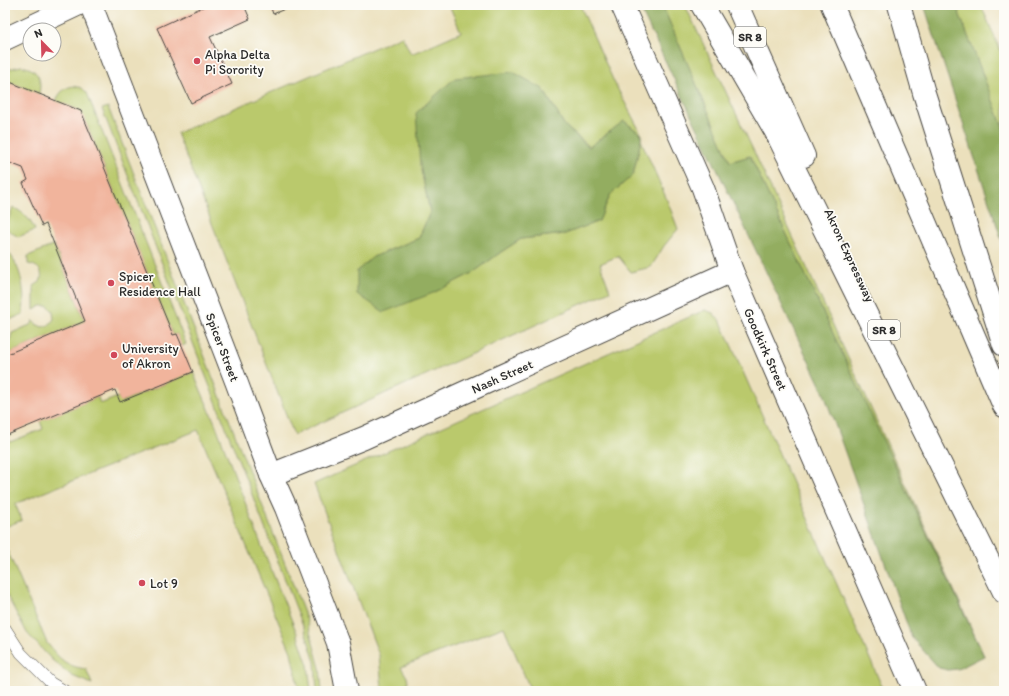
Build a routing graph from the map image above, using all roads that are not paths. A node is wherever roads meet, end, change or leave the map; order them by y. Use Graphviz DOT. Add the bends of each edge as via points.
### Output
graph roads {
  1 [pos="77,5"];
  2 [pos="91,5"];
  3 [pos="622,5"];
  4 [pos="702,5"];
  5 [pos="736,5"];
  6 [pos="832,5"];
  7 [pos="899,5"];
  8 [pos="5,39"];
  9 [pos="732,271"];
  10 [pos="1004,345"];
  11 [pos="1004,406"];
  12 [pos="271,475"];
  13 [pos="1004,592"];
  14 [pos="5,628"];
  15 [pos="66,691"];
  16 [pos="347,691"];
  17 [pos="915,691"];
  1 -- 8 [label="main road"];
  2 -- 12 [label="main road, Spicer Street"];
  3 -- 9 [label="main road, Goodkirk Street" via="703,188"];
  4 -- 13 [label="main road" via="776,132"];
  5 -- 13 [label="main road, Akron Expressway / SR 8"];
  6 -- 11 [label="main road"];
  7 -- 10 [label="main road" via="924,93"];
  9 -- 12 [label="main road, Nash Street" via="364,438"];
  9 -- 17 [label="main road, Goodkirk Street"];
  12 -- 16 [label="main road, Spicer Street" via="338,644"];
  14 -- 15 [label="lane" via="20,653 51,683"];
}
